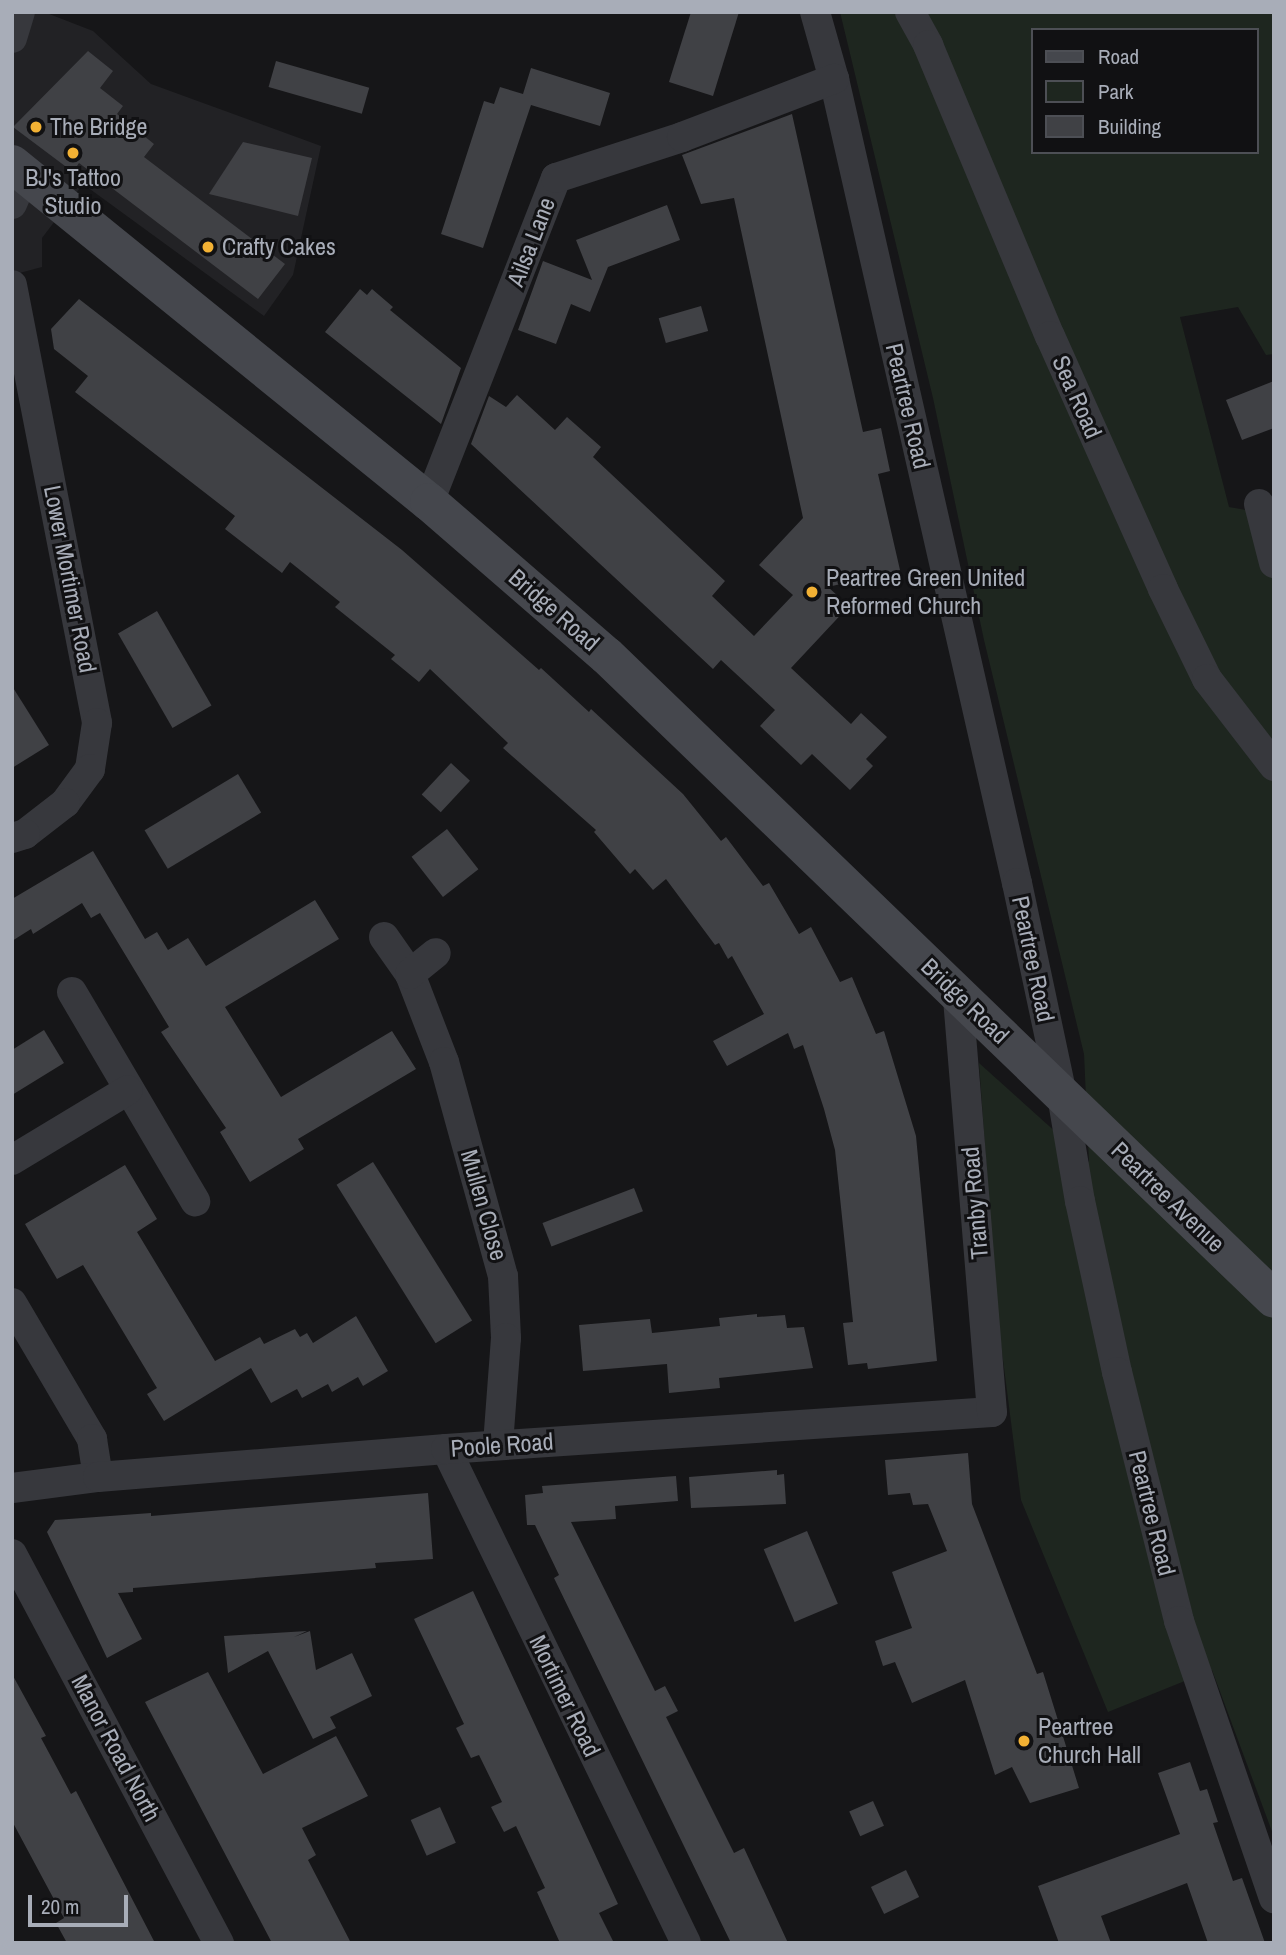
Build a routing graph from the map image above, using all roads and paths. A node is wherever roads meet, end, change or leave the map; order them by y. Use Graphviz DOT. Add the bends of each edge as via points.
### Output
graph roads {
  1 [pos="20,12"];
  2 [pos="815,12"];
  3 [pos="910,12"];
  4 [pos="12,37"];
  5 [pos="834,79"];
  6 [pos="17,181"];
  7 [pos="12,285"];
  8 [pos="429,502"];
  9 [pos="1259,504"];
  10 [pos="1274,563"];
  11 [pos="1274,766"];
  12 [pos="12,838"];
  13 [pos="384,937"];
  14 [pos="436,953"];
  15 [pos="410,974"];
  16 [pos="72,992"];
  17 [pos="958,994"];
  18 [pos="128,1090"];
  19 [pos="1062,1095"];
  20 [pos="12,1160"];
  21 [pos="195,1201"];
  22 [pos="1274,1298"];
  23 [pos="12,1303"];
  24 [pos="992,1412"];
  25 [pos="498,1445"];
  26 [pos="446,1449"];
  27 [pos="99,1477"];
  28 [pos="12,1489"];
  29 [pos="12,1554"];
  30 [pos="1274,1898"];
  31 [pos="219,1943"];
  32 [pos="686,1943"];
  1 -- 4 [label="street"];
  2 -- 5 [label="street, Peartree Road"];
  3 -- 11 [label="street, Sea Road" via="1168,600 1207,679"];
  5 -- 8 [label="street, Ailsa Lane" via="682,138 556,178"];
  5 -- 19 [label="street, Peartree Road"];
  6 -- 8 [label="street, Bridge Road"];
  7 -- 12 [label="street, Lower Mortimer Road" via="97,723 90,769 65,803 25,834"];
  8 -- 17 [label="street, Bridge Road" via="607,656"];
  9 -- 10 [label="street"];
  13 -- 15 [label="street, Mullen Close"];
  14 -- 15 [label="street"];
  15 -- 25 [label="street, Mullen Close" via="444,1062 503,1276 506,1338"];
  16 -- 18 [label="street"];
  17 -- 19 [label="street, Bridge Road"];
  17 -- 24 [label="street, Tranby Road"];
  18 -- 20 [label="street"];
  18 -- 21 [label="street"];
  19 -- 22 [label="street, Peartree Avenue"];
  19 -- 30 [label="street, Peartree Road" via="1117,1372 1179,1621"];
  23 -- 27 [label="street" via="92,1439"];
  24 -- 25 [label="street, Poole Road"];
  25 -- 26 [label="street, Poole Road"];
  26 -- 27 [label="street, Poole Road"];
  26 -- 32 [label="street, Mortimer Road"];
  27 -- 28 [label="street, Poole Road"];
  29 -- 31 [label="street, Manor Road North"];
}
